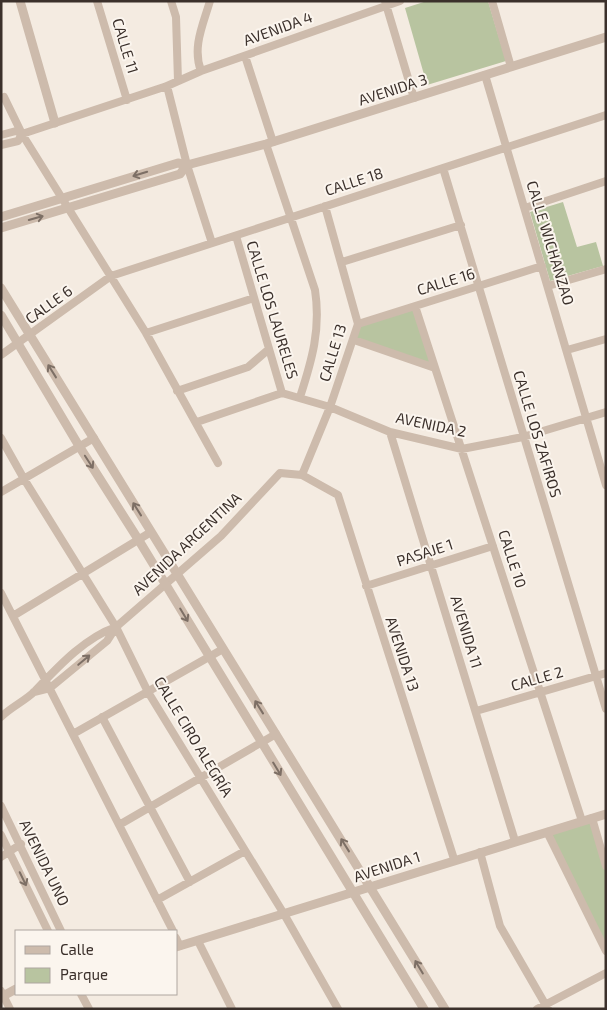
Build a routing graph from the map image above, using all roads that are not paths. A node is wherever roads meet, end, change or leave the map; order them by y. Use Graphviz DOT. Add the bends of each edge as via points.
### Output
graph roads {
  1 [pos="20,1"];
  2 [pos="97,1"];
  3 [pos="171,1"];
  4 [pos="210,1"];
  5 [pos="400,1"];
  6 [pos="492,1"];
  7 [pos="385,3"];
  8 [pos="606,37"];
  9 [pos="244,56"];
  10 [pos="511,67"];
  11 [pos="201,71"];
  12 [pos="485,75"];
  13 [pos="178,81"];
  14 [pos="167,86"];
  15 [pos="4,96"];
  16 [pos="414,98"];
  17 [pos="127,100"];
  18 [pos="606,114"];
  19 [pos="55,123"];
  20 [pos="22,134"];
  21 [pos="1,135"];
  22 [pos="270,143"];
  23 [pos="1,145"];
  24 [pos="507,147"];
  25 [pos="187,166"];
  26 [pos="443,168"];
  27 [pos="606,181"];
  28 [pos="63,197"];
  29 [pos="325,206"];
  30 [pos="70,208"];
  31 [pos="525,208"];
  32 [pos="1,217"];
  33 [pos="290,218"];
  34 [pos="461,225"];
  35 [pos="1,228"];
  36 [pos="236,236"];
  37 [pos="212,244"];
  38 [pos="342,262"];
  39 [pos="542,266"];
  40 [pos="606,269"];
  41 [pos="112,276"];
  42 [pos="480,286"];
  43 [pos="548,286"];
  44 [pos="1,288"];
  45 [pos="254,298"];
  46 [pos="416,306"];
  47 [pos="1,315"];
  48 [pos="358,324"];
  49 [pos="146,332"];
  50 [pos="31,336"];
  51 [pos="606,338"];
  52 [pos="354,340"];
  53 [pos="19,344"];
  54 [pos="269,349"];
  55 [pos="567,350"];
  56 [pos="1,355"];
  57 [pos="435,368"];
  58 [pos="177,391"];
  59 [pos="282,393"];
  60 [pos="300,397"];
  61 [pos="330,407"];
  62 [pos="606,412"];
  63 [pos="588,418"];
  64 [pos="197,422"];
  65 [pos="390,432"];
  66 [pos="1,438"];
  67 [pos="94,438"];
  68 [pos="524,438"];
  69 [pos="79,446"];
  70 [pos="462,449"];
  71 [pos="218,463"];
  72 [pos="302,475"];
  73 [pos="24,480"];
  74 [pos="606,484"];
  75 [pos="1,492"];
  76 [pos="152,532"];
  77 [pos="138,540"];
  78 [pos="493,546"];
  79 [pos="431,565"];
  80 [pos="82,574"];
  81 [pos="178,575"];
  82 [pos="166,586"];
  83 [pos="366,586"];
  84 [pos="1,593"];
  85 [pos="13,616"];
  86 [pos="116,628"];
  87 [pos="223,649"];
  88 [pos="209,657"];
  89 [pos="606,673"];
  90 [pos="595,676"];
  91 [pos="44,678"];
  92 [pos="50,688"];
  93 [pos="34,692"];
  94 [pos="148,692"];
  95 [pos="540,692"];
  96 [pos="606,709"];
  97 [pos="476,711"];
  98 [pos="1,717"];
  99 [pos="102,717"];
  100 [pos="73,734"];
  101 [pos="276,734"];
  102 [pos="262,743"];
  103 [pos="201,778"];
  104 [pos="1,806"];
  105 [pos="149,806"];
  106 [pos="606,814"];
  107 [pos="592,818"];
  108 [pos="582,821"];
  109 [pos="119,824"];
  110 [pos="547,832"];
  111 [pos="1,835"];
  112 [pos="515,841"];
  113 [pos="21,844"];
  114 [pos="245,851"];
  115 [pos="10,852"];
  116 [pos="480,852"];
  117 [pos="1,857"];
  118 [pos="454,860"];
  119 [pos="606,866"];
  120 [pos="190,882"];
  121 [pos="371,886"];
  122 [pos="353,892"];
  123 [pos="157,900"];
  124 [pos="284,914"];
  125 [pos="48,930"];
  126 [pos="62,930"];
  127 [pos="172,930"];
  128 [pos="198,941"];
  129 [pos="178,944"];
  130 [pos="606,951"];
  131 [pos="606,973"];
  132 [pos="15,989"];
  133 [pos="2,994"];
  134 [pos="82,995"];
  135 [pos="547,1007"];
  136 [pos="10,1009"];
  137 [pos="89,1009"];
  138 [pos="232,1009"];
  139 [pos="338,1009"];
  140 [pos="424,1009"];
  141 [pos="445,1009"];
  142 [pos="537,1009"];
  1 -- 19 [label="street"];
  2 -- 17 [label="street, CALLE 11"];
  3 -- 13 [label="street" via="176,17"];
  4 -- 11 [label="street" via="196,47"];
  5 -- 7 [label="street, AVENIDA 4"];
  6 -- 10 [label="street"];
  7 -- 9 [label="street, AVENIDA 4"];
  7 -- 16 [label="street"];
  8 -- 10 [label="street, AVENIDA 3"];
  9 -- 11 [label="street, AVENIDA 4"];
  9 -- 22 [label="street"];
  10 -- 12 [label="street, AVENIDA 3"];
  11 -- 13 [label="street, AVENIDA 4"];
  12 -- 16 [label="street, AVENIDA 3"];
  12 -- 24 [label="street, CALLE WICHANZAO"];
  13 -- 14 [label="street, AVENIDA 4"];
  14 -- 17 [label="street, AVENIDA 4"];
  14 -- 25 [label="street"];
  15 -- 20 [label="street"];
  16 -- 22 [label="street, AVENIDA 3"];
  17 -- 19 [label="street, AVENIDA 4"];
  18 -- 24 [label="street, CALLE 18"];
  19 -- 20 [label="street, AVENIDA 4"];
  20 -- 21 [label="street" via="16,131"];
  20 -- 23 [label="street" via="18,141"];
  20 -- 28 [label="street"];
  22 -- 25 [label="street, AVENIDA 3"];
  22 -- 33 [label="street"];
  24 -- 26 [label="street, CALLE 18"];
  24 -- 31 [label="street, CALLE WICHANZAO"];
  25 -- 28 [label="street, AVENIDA 3, one-way" via="178,163"];
  25 -- 30 [label="street, AVENIDA 3" via="180,174"];
  25 -- 37 [label="street"];
  26 -- 29 [label="street, CALLE 18"];
  26 -- 34 [label="street, CALLE LOS ZAFIROS"];
  27 -- 31 [label="street"];
  28 -- 30 [label="street"];
  28 -- 32 [label="street, AVENIDA 3"];
  29 -- 33 [label="street, CALLE 18"];
  29 -- 38 [label="street, CALLE 13"];
  35 -- 30 [label="street, AVENIDA 3, one-way"];
  30 -- 41 [label="street"];
  31 -- 39 [label="street, CALLE WICHANZAO"];
  33 -- 36 [label="street, CALLE 18"];
  33 -- 60 [label="street" via="315,290 319,314 311,364"];
  34 -- 38 [label="street"];
  34 -- 42 [label="street, CALLE LOS ZAFIROS"];
  36 -- 37 [label="street, CALLE 18"];
  36 -- 45 [label="street, CALLE LOS LAURELES"];
  37 -- 41 [label="street, CALLE 18"];
  38 -- 48 [label="street, CALLE 13"];
  39 -- 42 [label="street, CALLE 16"];
  39 -- 43 [label="street, CALLE WICHANZAO"];
  40 -- 43 [label="street"];
  41 -- 49 [label="street"];
  41 -- 50 [label="street, CALLE 6"];
  42 -- 46 [label="street, CALLE 16"];
  42 -- 68 [label="street, CALLE LOS ZAFIROS"];
  43 -- 55 [label="street, CALLE WICHANZAO"];
  44 -- 50 [label="street"];
  45 -- 49 [label="street"];
  45 -- 54 [label="street, CALLE LOS LAURELES"];
  46 -- 48 [label="street, CALLE 16"];
  46 -- 57 [label="street, CALLE 10"];
  47 -- 53 [label="street"];
  48 -- 52 [label="street, CALLE 13"];
  49 -- 58 [label="street"];
  50 -- 53 [label="street, CALLE 6"];
  67 -- 50 [label="street, one-way"];
  51 -- 55 [label="street"];
  52 -- 57 [label="street"];
  52 -- 61 [label="street, CALLE 13"];
  53 -- 56 [label="street, CALLE 6"];
  53 -- 69 [label="street"];
  54 -- 58 [label="street" via="248,367"];
  54 -- 59 [label="street, CALLE LOS LAURELES"];
  55 -- 63 [label="street, CALLE WICHANZAO"];
  57 -- 70 [label="street, CALLE 10"];
  58 -- 64 [label="street"];
  59 -- 60 [label="street, AVENIDA 2"];
  59 -- 64 [label="street"];
  60 -- 61 [label="street, AVENIDA 2"];
  61 -- 65 [label="street, AVENIDA 2"];
  61 -- 72 [label="street, CALLE 13"];
  62 -- 63 [label="street, AVENIDA 2"];
  63 -- 68 [label="street, AVENIDA 2"];
  63 -- 74 [label="street, CALLE WICHANZAO"];
  64 -- 71 [label="street"];
  65 -- 70 [label="street, AVENIDA 2"];
  65 -- 79 [label="street, AVENIDA 11"];
  66 -- 73 [label="street, CALLE CIRO ALEGRÍA"];
  67 -- 69 [label="street"];
  76 -- 67 [label="street, one-way"];
  68 -- 70 [label="street, AVENIDA 2"];
  68 -- 90 [label="street, CALLE LOS ZAFIROS"];
  69 -- 73 [label="street"];
  69 -- 77 [label="street, one-way"];
  70 -- 78 [label="street, CALLE 10"];
  72 -- 81 [label="street, AVENIDA ARGENTINA" via="280,473 221,536"];
  72 -- 83 [label="street, AVENIDA 13" via="338,495"];
  73 -- 75 [label="street"];
  73 -- 80 [label="street, CALLE CIRO ALEGRÍA"];
  76 -- 77 [label="street"];
  76 -- 81 [label="street"];
  77 -- 80 [label="street"];
  77 -- 82 [label="street"];
  78 -- 79 [label="street, PASAJE 1"];
  78 -- 95 [label="street, CALLE 10"];
  79 -- 83 [label="street, PASAJE 1"];
  79 -- 97 [label="street, AVENIDA 11"];
  80 -- 85 [label="street"];
  80 -- 86 [label="street, CALLE CIRO ALEGRÍA"];
  81 -- 82 [label="street, AVENIDA ARGENTINA"];
  81 -- 87 [label="street"];
  82 -- 86 [label="street, AVENIDA ARGENTINA"];
  82 -- 88 [label="street, one-way"];
  83 -- 118 [label="street, AVENIDA 13"];
  84 -- 85 [label="street"];
  85 -- 91 [label="street"];
  86 -- 91 [label="street, AVENIDA ARGENTINA" via="102,632"];
  92 -- 86 [label="street, AVENIDA ARGENTINA, one-way" via="106,641"];
  86 -- 94 [label="street, CALLE CIRO ALEGRÍA"];
  87 -- 88 [label="street"];
  101 -- 87 [label="street, one-way"];
  88 -- 94 [label="street"];
  88 -- 102 [label="street"];
  89 -- 90 [label="street, CALLE 2"];
  90 -- 95 [label="street, CALLE 2"];
  90 -- 96 [label="street, CALLE LOS ZAFIROS"];
  91 -- 92 [label="street"];
  91 -- 93 [label="street, AVENIDA ARGENTINA"];
  92 -- 93 [label="street"];
  92 -- 100 [label="street"];
  93 -- 98 [label="street"];
  94 -- 99 [label="street"];
  94 -- 103 [label="street, CALLE CIRO ALEGRÍA"];
  95 -- 97 [label="street, CALLE 2"];
  95 -- 108 [label="street, CALLE 10"];
  97 -- 112 [label="street, AVENIDA 11"];
  99 -- 100 [label="street"];
  99 -- 105 [label="street"];
  100 -- 109 [label="street"];
  101 -- 102 [label="street"];
  121 -- 101 [label="street, one-way"];
  102 -- 103 [label="street"];
  102 -- 122 [label="street, one-way"];
  103 -- 105 [label="street"];
  103 -- 114 [label="street, CALLE CIRO ALEGRÍA"];
  104 -- 113 [label="street, AVENIDA UNO"];
  105 -- 109 [label="street"];
  105 -- 120 [label="street"];
  106 -- 107 [label="street, AVENIDA 1"];
  107 -- 108 [label="street, AVENIDA 1"];
  107 -- 119 [label="street"];
  108 -- 110 [label="street, AVENIDA 1"];
  109 -- 123 [label="street"];
  110 -- 112 [label="street, AVENIDA 1"];
  110 -- 130 [label="street"];
  111 -- 115 [label="street, AVENIDA UNO"];
  112 -- 116 [label="street, AVENIDA 1"];
  113 -- 115 [label="street"];
  113 -- 126 [label="street, AVENIDA UNO"];
  114 -- 120 [label="street"];
  114 -- 124 [label="street, CALLE CIRO ALEGRÍA"];
  115 -- 117 [label="street"];
  115 -- 125 [label="street, AVENIDA UNO, one-way"];
  116 -- 118 [label="street, AVENIDA 1"];
  116 -- 135 [label="street" via="500,926"];
  118 -- 121 [label="street, AVENIDA 1"];
  120 -- 123 [label="street"];
  121 -- 122 [label="street, AVENIDA 1"];
  141 -- 121 [label="street, one-way"];
  122 -- 124 [label="street, AVENIDA 1"];
  122 -- 140 [label="street"];
  123 -- 127 [label="street"];
  124 -- 128 [label="street, AVENIDA 1"];
  124 -- 139 [label="street, CALLE CIRO ALEGRÍA"];
  128 -- 129 [label="street, AVENIDA 1"];
  128 -- 138 [label="street"];
  131 -- 135 [label="street"];
  132 -- 133 [label="street"];
  133 -- 136 [label="street"];
  134 -- 137 [label="street"];
  135 -- 142 [label="street"];
}
